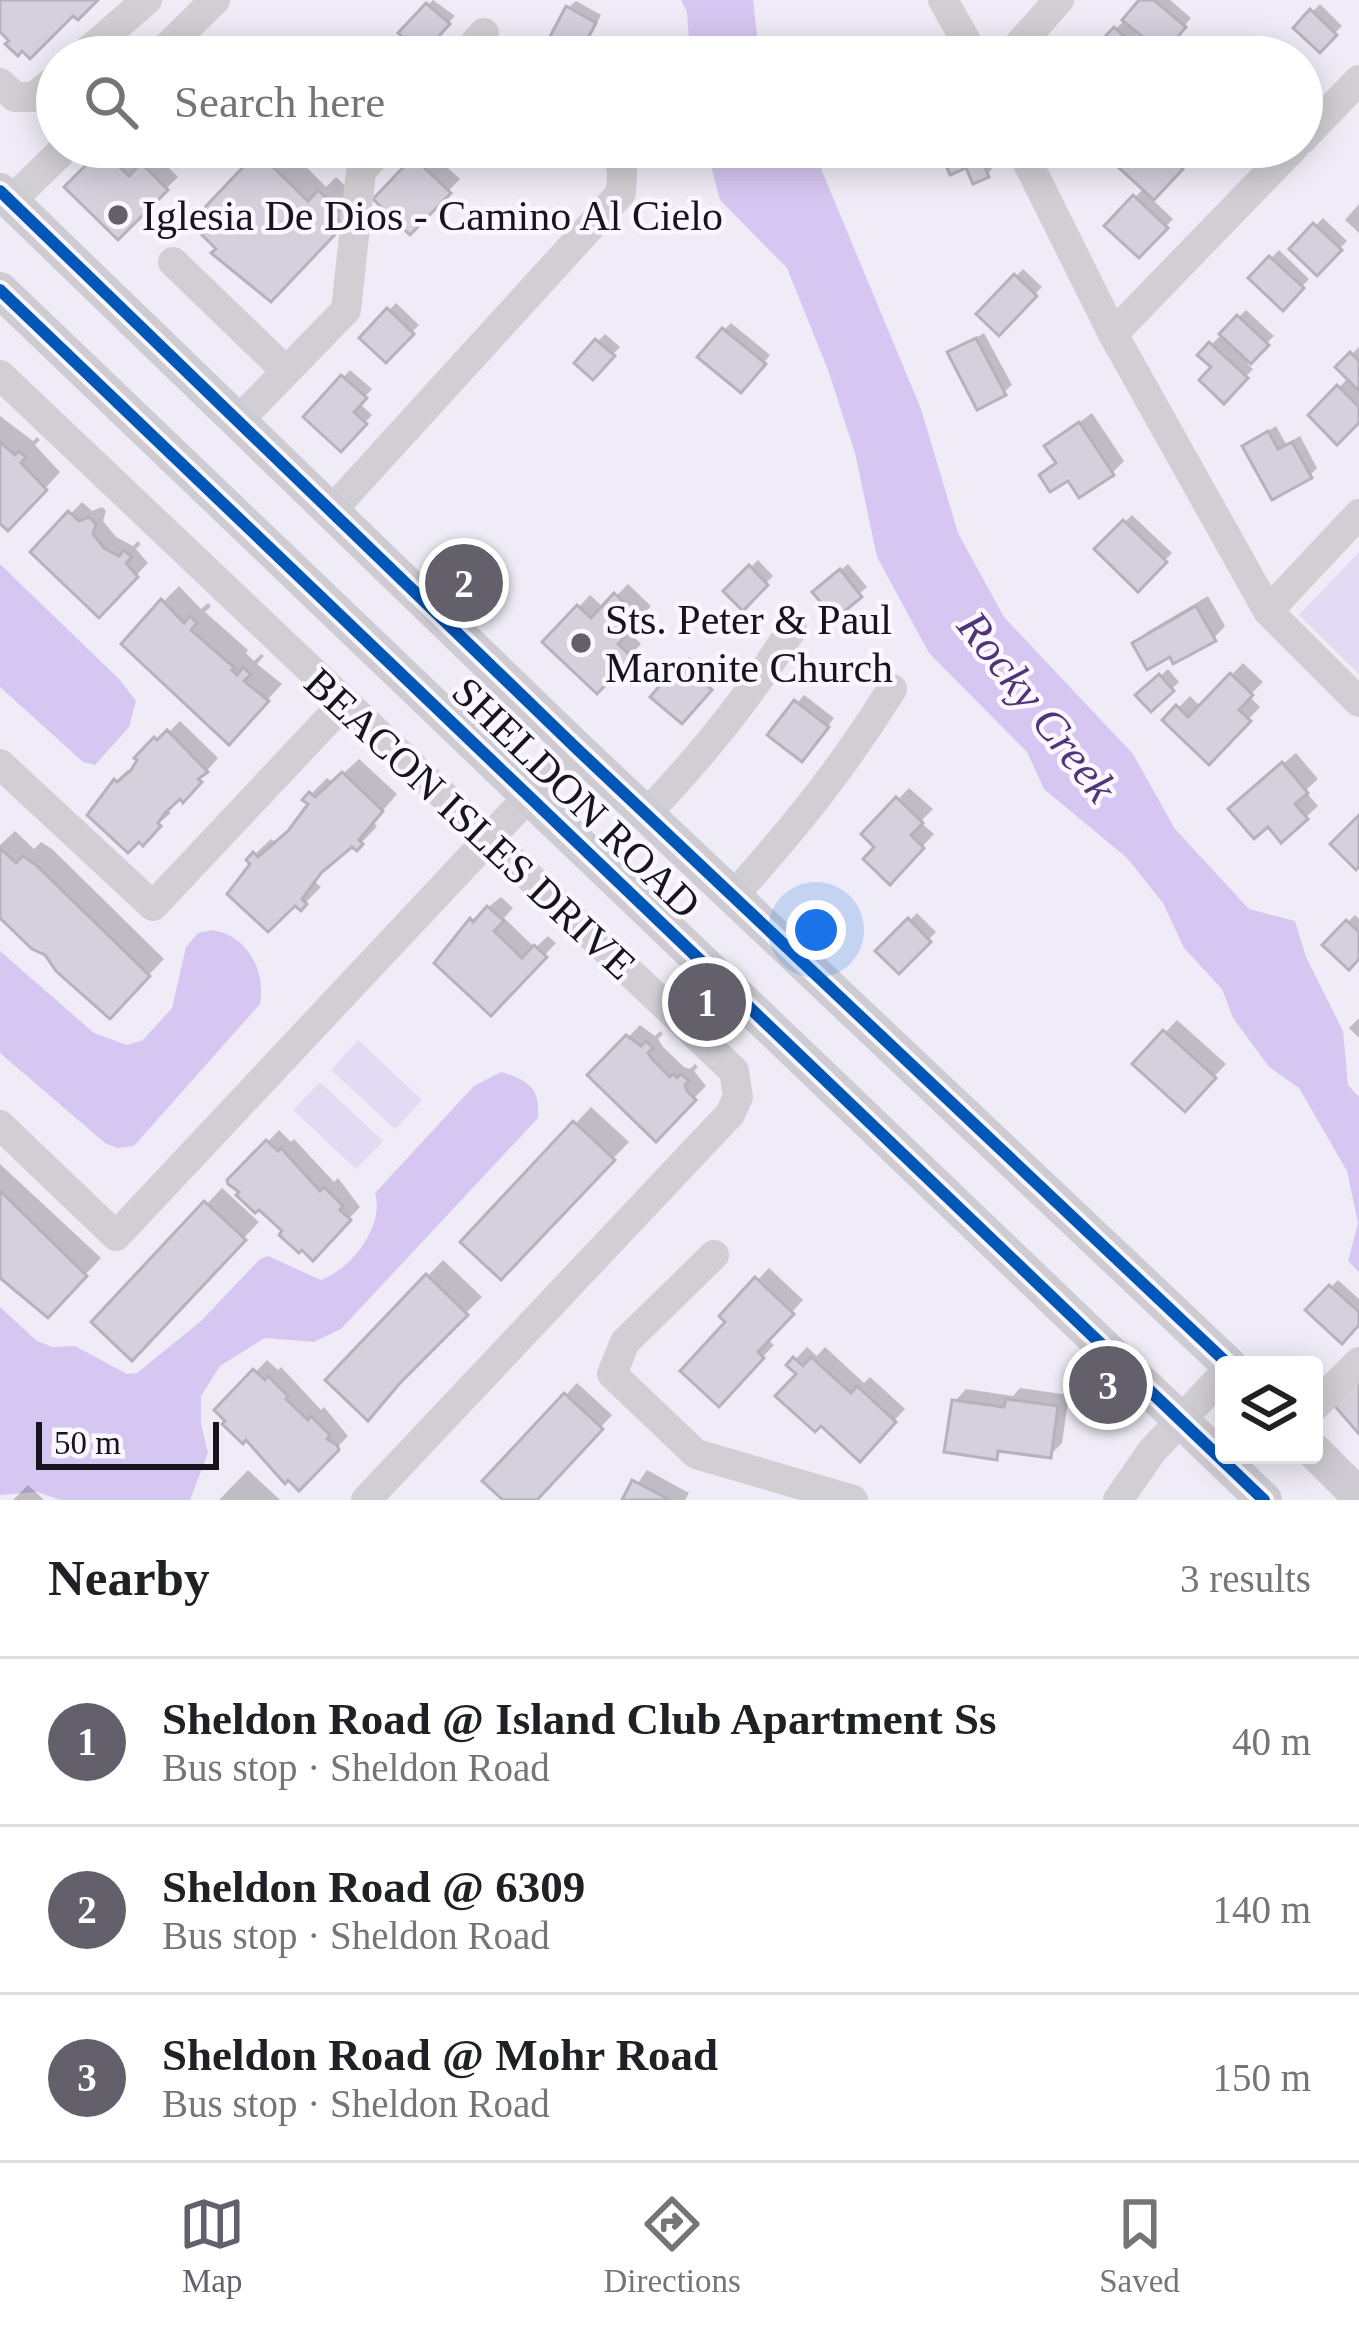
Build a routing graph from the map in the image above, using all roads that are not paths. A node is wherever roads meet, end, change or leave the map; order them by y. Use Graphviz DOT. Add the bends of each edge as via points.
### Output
graph roads {
  1 [pos="147,0"];
  2 [pos="215,0"];
  3 [pos="943,0"];
  4 [pos="1060,0"];
  5 [pos="484,33"];
  6 [pos="105,36"];
  7 [pos="178,36"];
  8 [pos="481,36"];
  9 [pos="963,36"];
  10 [pos="1027,36"];
  11 [pos="1359,80"];
  12 [pos="0,83"];
  13 [pos="36,96"];
  14 [pos="1323,117"];
  15 [pos="40,168"];
  16 [pos="363,168"];
  17 [pos="621,168"];
  18 [pos="1030,168"];
  19 [pos="1274,168"];
  20 [pos="5,196"];
  21 [pos="173,262"];
  22 [pos="0,290"];
  23 [pos="1113,334"];
  24 [pos="286,371"];
  25 [pos="0,375"];
  26 [pos="240,419"];
  27 [pos="332,510"];
  28 [pos="1359,514"];
  29 [pos="1268,611"];
  30 [pos="792,629"];
  31 [pos="892,688"];
  32 [pos="1359,702"];
  33 [pos="344,704"];
  34 [pos="575,747"];
  35 [pos="0,764"];
  36 [pos="528,797"];
  37 [pos="646,814"];
  38 [pos="488,839"];
  39 [pos="733,896"];
  40 [pos="0,1126"];
  41 [pos="714,1256"];
  42 [pos="1219,1356"];
  43 [pos="1359,1362"];
  44 [pos="1215,1383"];
  45 [pos="1323,1398"];
  46 [pos="1181,1419"];
  47 [pos="1323,1460"];
  48 [pos="1359,1496"];
  49 [pos="366,1500"];
  50 [pos="853,1500"];
  51 [pos="1118,1500"];
  52 [pos="1264,1500"];
  1 -- 6 [label="street"];
  2 -- 7 [label="street"];
  3 -- 9 [label="street"];
  4 -- 10 [label="street"];
  5 -- 8 [label="street"];
  11 -- 14 [label="street"];
  12 -- 13 [label="street" via="15,97"];
  15 -- 20 [label="street"];
  16 -- 24 [label="street" via="346,310"];
  17 -- 27 [label="street" via="622,193"];
  18 -- 23 [label="street"];
  19 -- 23 [label="street"];
  20 -- 26 [label="main road, SHELDON ROAD"];
  21 -- 24 [label="street"];
  22 -- 36 [label="main road, SHELDON ROAD"];
  23 -- 29 [label="street"];
  24 -- 26 [label="street"];
  25 -- 33 [label="street, BEACON ISLES DRIVE"];
  26 -- 27 [label="main road, SHELDON ROAD"];
  27 -- 34 [label="main road, SHELDON ROAD"];
  28 -- 29 [label="street"];
  29 -- 32 [label="street"];
  30 -- 37 [label="street" via="695,763"];
  31 -- 39 [label="street" via="847,763"];
  33 -- 35 [label="street" via="153,906"];
  33 -- 38 [label="street, BEACON ISLES DRIVE"];
  34 -- 36 [label="street"];
  34 -- 37 [label="main road, SHELDON ROAD"];
  36 -- 38 [label="street"];
  36 -- 46 [label="main road, SHELDON ROAD"];
  37 -- 39 [label="main road, SHELDON ROAD"];
  38 -- 40 [label="street" via="116,1236"];
  38 -- 49 [label="street, BEACON ISLES DRIVE" via="734,1071 739,1096"];
  39 -- 42 [label="main road, SHELDON ROAD"];
  41 -- 50 [label="street" via="626,1342 612,1374 697,1454"];
  43 -- 45 [label="street"];
  44 -- 46 [label="street"];
  46 -- 51 [label="street"];
  46 -- 52 [label="main road, SHELDON ROAD"];
  47 -- 48 [label="main road"];
}
